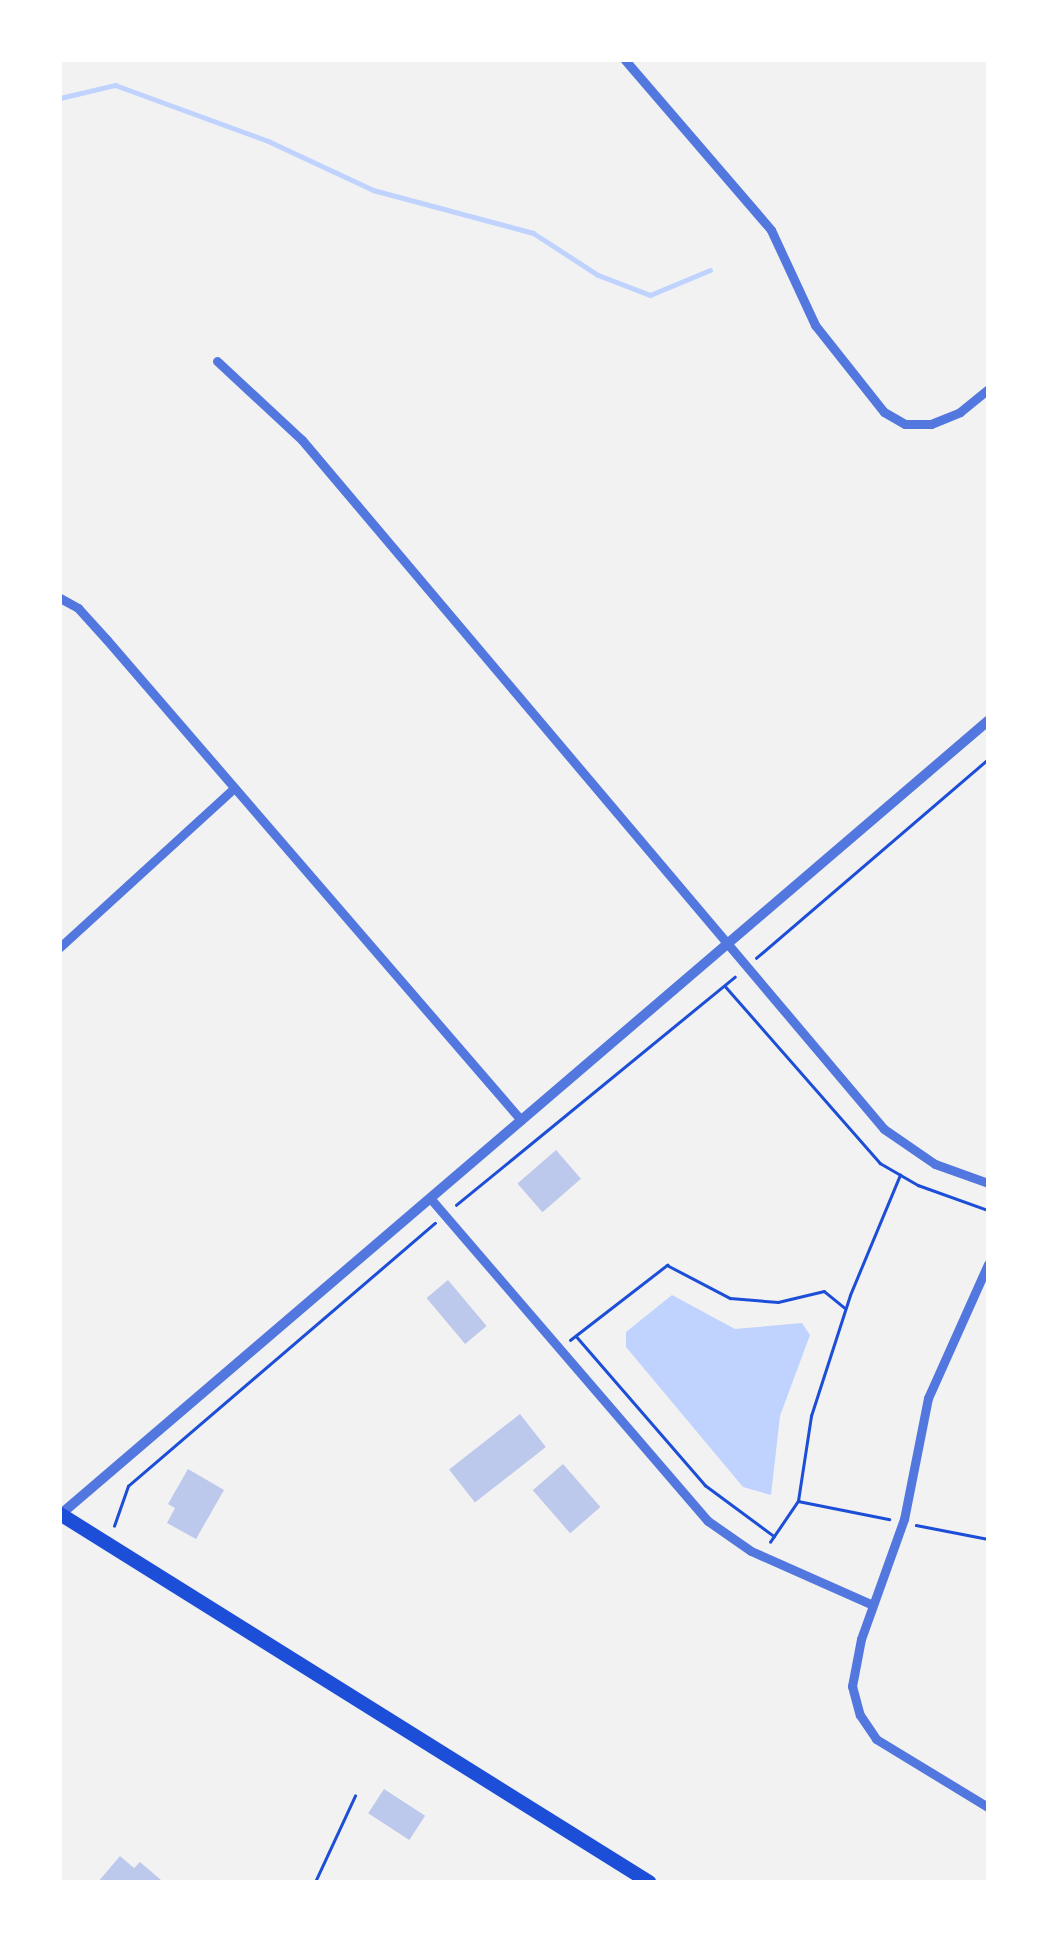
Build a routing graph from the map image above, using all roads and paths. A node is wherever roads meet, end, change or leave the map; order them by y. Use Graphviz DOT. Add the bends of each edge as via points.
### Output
graph roads {
  1 [pos="625,60"];
  2 [pos="216,361"];
  3 [pos="988,389"];
  4 [pos="60,598"];
  5 [pos="988,721"];
  6 [pos="988,759"];
  7 [pos="232,792"];
  8 [pos="725,945"];
  9 [pos="60,947"];
  10 [pos="746,968"];
  11 [pos="726,986"];
  12 [pos="521,1120"];
  13 [pos="900,1175"];
  14 [pos="988,1183"];
  15 [pos="430,1198"];
  16 [pos="988,1210"];
  17 [pos="444,1215"];
  18 [pos="988,1264"];
  19 [pos="845,1308"];
  20 [pos="576,1336"];
  21 [pos="559,1350"];
  22 [pos="61,1514"];
  23 [pos="114,1526"];
  24 [pos="775,1536"];
  25 [pos="759,1555"];
  26 [pos="872,1605"];
  27 [pos="355,1796"];
  28 [pos="988,1807"];
  29 [pos="315,1882"];
  30 [pos="649,1882"];
  1 -- 3 [label="street" via="771,230 815,325 884,412 905,424 931,424"];
  2 -- 8 [label="street" via="302,440"];
  4 -- 7 [label="street" via="78,608"];
  5 -- 8 [label="street"];
  6 -- 10 [label="path"];
  7 -- 9 [label="street"];
  7 -- 12 [label="street"];
  8 -- 10 [label="street"];
  8 -- 12 [label="street"];
  10 -- 11 [label="path"];
  10 -- 14 [label="street" via="884,1129 935,1164"];
  11 -- 13 [label="path" via="852,1137"];
  11 -- 17 [label="path"];
  12 -- 15 [label="street"];
  13 -- 16 [label="path"];
  13 -- 19 [label="path"];
  15 -- 17 [label="street"];
  15 -- 22 [label="street"];
  17 -- 21 [label="street"];
  17 -- 23 [label="path" via="128,1486"];
  18 -- 26 [label="street" via="928,1398 904,1519"];
  19 -- 20 [label="path" via="824,1291 778,1302 730,1298 667,1264"];
  19 -- 24 [label="path" via="811,1416 798,1501"];
  20 -- 21 [label="path"];
  20 -- 24 [label="path" via="705,1485"];
  21 -- 25 [label="street" via="690,1503"];
  22 -- 30 [label="main road"];
  24 -- 25 [label="path"];
  25 -- 26 [label="street"];
  26 -- 28 [label="street" via="853,1672 855,1702 867,1728 909,1763"];
  27 -- 29 [label="path"];
}
